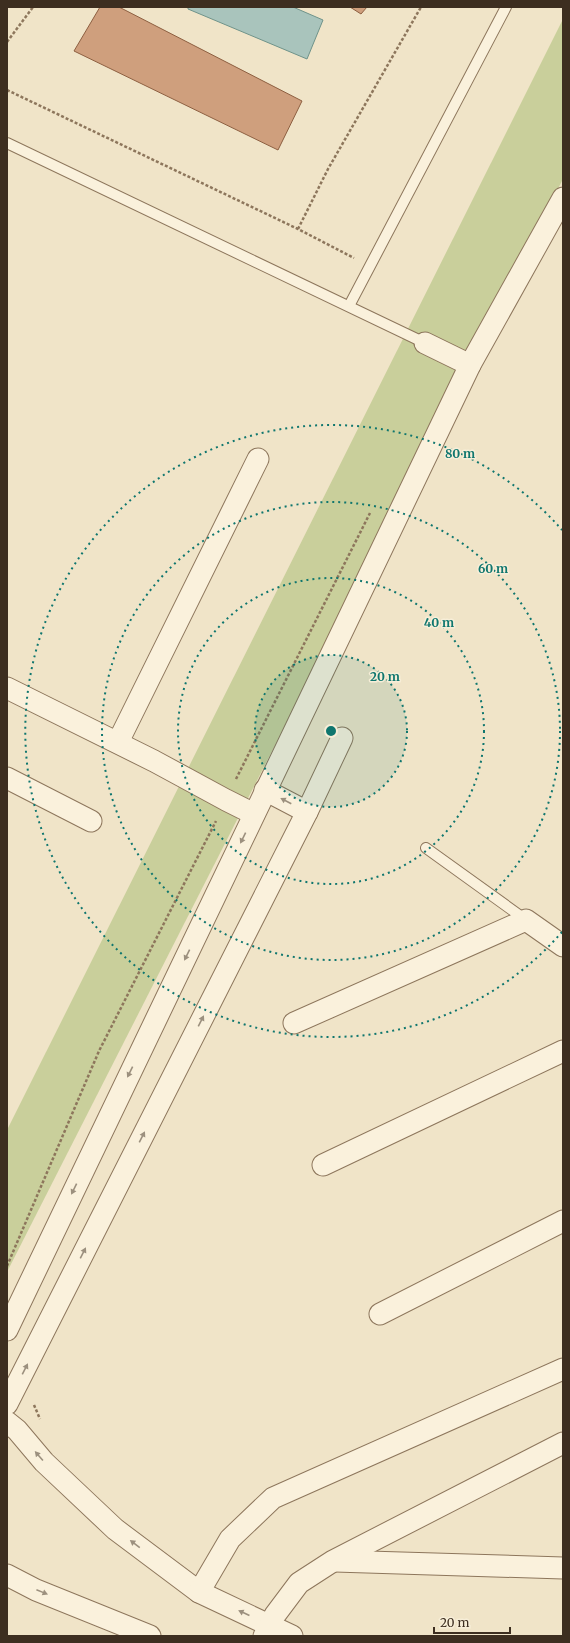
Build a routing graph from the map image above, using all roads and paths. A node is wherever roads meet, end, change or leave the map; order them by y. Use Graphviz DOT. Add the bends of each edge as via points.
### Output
graph roads {
  1 [pos="33,7"];
  2 [pos="421,7"];
  3 [pos="506,7"];
  4 [pos="7,42"];
  5 [pos="7,90"];
  6 [pos="7,143"];
  7 [pos="562,202"];
  8 [pos="298,230"];
  9 [pos="369,265"];
  10 [pos="349,306"];
  11 [pos="425,343"];
  12 [pos="470,365"];
  13 [pos="258,459"];
  14 [pos="7,688"];
  15 [pos="342,738"];
  16 [pos="118,742"];
  17 [pos="7,778"];
  18 [pos="265,790"];
  19 [pos="307,812"];
  20 [pos="254,814"];
  21 [pos="91,822"];
  22 [pos="426,848"];
  23 [pos="526,920"];
  24 [pos="563,946"];
  25 [pos="294,1024"];
  26 [pos="563,1051"];
  27 [pos="323,1165"];
  28 [pos="563,1221"];
  29 [pos="380,1314"];
  30 [pos="7,1330"];
  31 [pos="563,1369"];
  32 [pos="7,1404"];
  33 [pos="7,1422"];
  34 [pos="563,1443"];
  35 [pos="333,1560"];
  36 [pos="563,1568"];
  37 [pos="7,1575"];
  38 [pos="199,1592"];
  39 [pos="267,1631"];
  40 [pos="150,1636"];
  41 [pos="292,1636"];
  1 -- 4 [label="path"];
  2 -- 8 [label="path" via="328,170"];
  3 -- 9 [label="lane"];
  5 -- 8 [label="path"];
  6 -- 10 [label="lane"];
  7 -- 12 [label="street"];
  8 -- 9 [label="path"];
  9 -- 10 [label="lane"];
  10 -- 11 [label="lane"];
  11 -- 12 [label="street"];
  12 -- 18 [label="street"];
  13 -- 16 [label="street"];
  14 -- 16 [label="street"];
  15 -- 19 [label="street"];
  16 -- 20 [label="street"];
  17 -- 21 [label="street"];
  19 -- 18 [label="street, one-way"];
  18 -- 20 [label="street"];
  32 -- 19 [label="street, one-way"];
  20 -- 30 [label="street, one-way"];
  22 -- 23 [label="lane"];
  23 -- 24 [label="street"];
  23 -- 25 [label="street"];
  26 -- 27 [label="street"];
  28 -- 29 [label="street"];
  31 -- 38 [label="street" via="273,1498 230,1539"];
  38 -- 33 [label="street, one-way" via="115,1529 44,1462"];
  34 -- 35 [label="street"];
  35 -- 36 [label="street"];
  35 -- 39 [label="street" via="299,1583 275,1615"];
  37 -- 40 [label="street, one-way" via="36,1590"];
  39 -- 38 [label="street, one-way"];
  39 -- 41 [label="street"];
}
